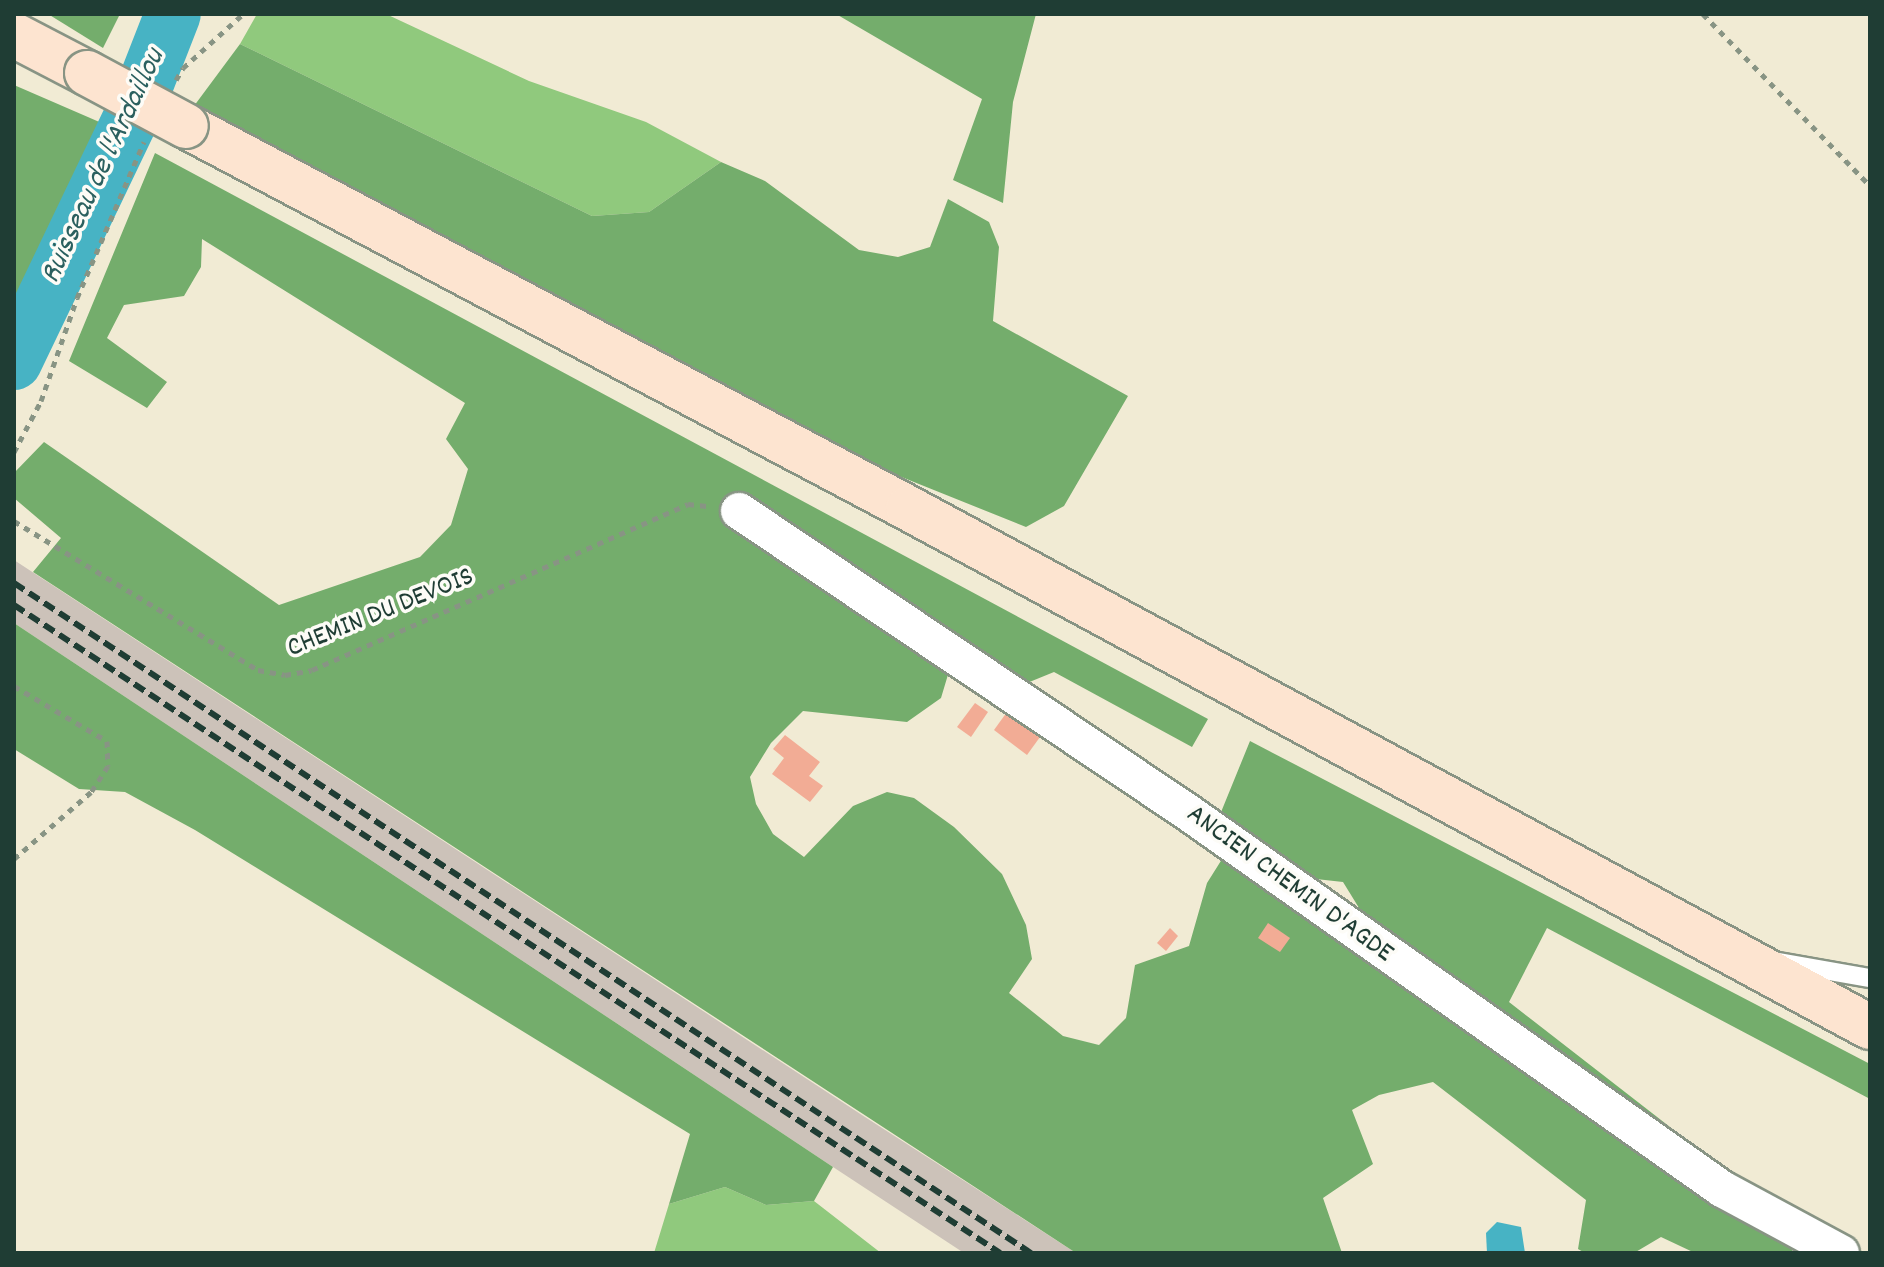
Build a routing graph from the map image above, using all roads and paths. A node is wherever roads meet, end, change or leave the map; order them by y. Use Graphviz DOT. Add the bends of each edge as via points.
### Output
graph roads {
  1 [pos="243,14"];
  2 [pos="1703,14"];
  3 [pos="14,35"];
  4 [pos="167,119"];
  5 [pos="1870,186"];
  6 [pos="14,452"];
  7 [pos="739,511"];
  8 [pos="14,521"];
  9 [pos="14,686"];
  10 [pos="14,859"];
  11 [pos="1738,957"];
  12 [pos="1870,978"];
  13 [pos="1870,1027"];
  14 [pos="1841,1253"];
  1 -- 4 [label="path" via="183,68"];
  2 -- 5 [label="path"];
  3 -- 4 [label="main road, bridge"];
  4 -- 6 [label="path" via="77,298 41,401"];
  4 -- 11 [label="main road" via="881,493"];
  7 -- 8 [label="path, CHEMIN DU DEVOIS" via="688,504 312,670 285,675 258,670"];
  7 -- 14 [label="street, ANCIEN CHEMIN D'AGDE" via="1173,802 1722,1189"];
  9 -- 10 [label="path" via="107,741 108,766 91,792"];
  11 -- 12 [label="lane"];
  11 -- 13 [label="main road"];
}
